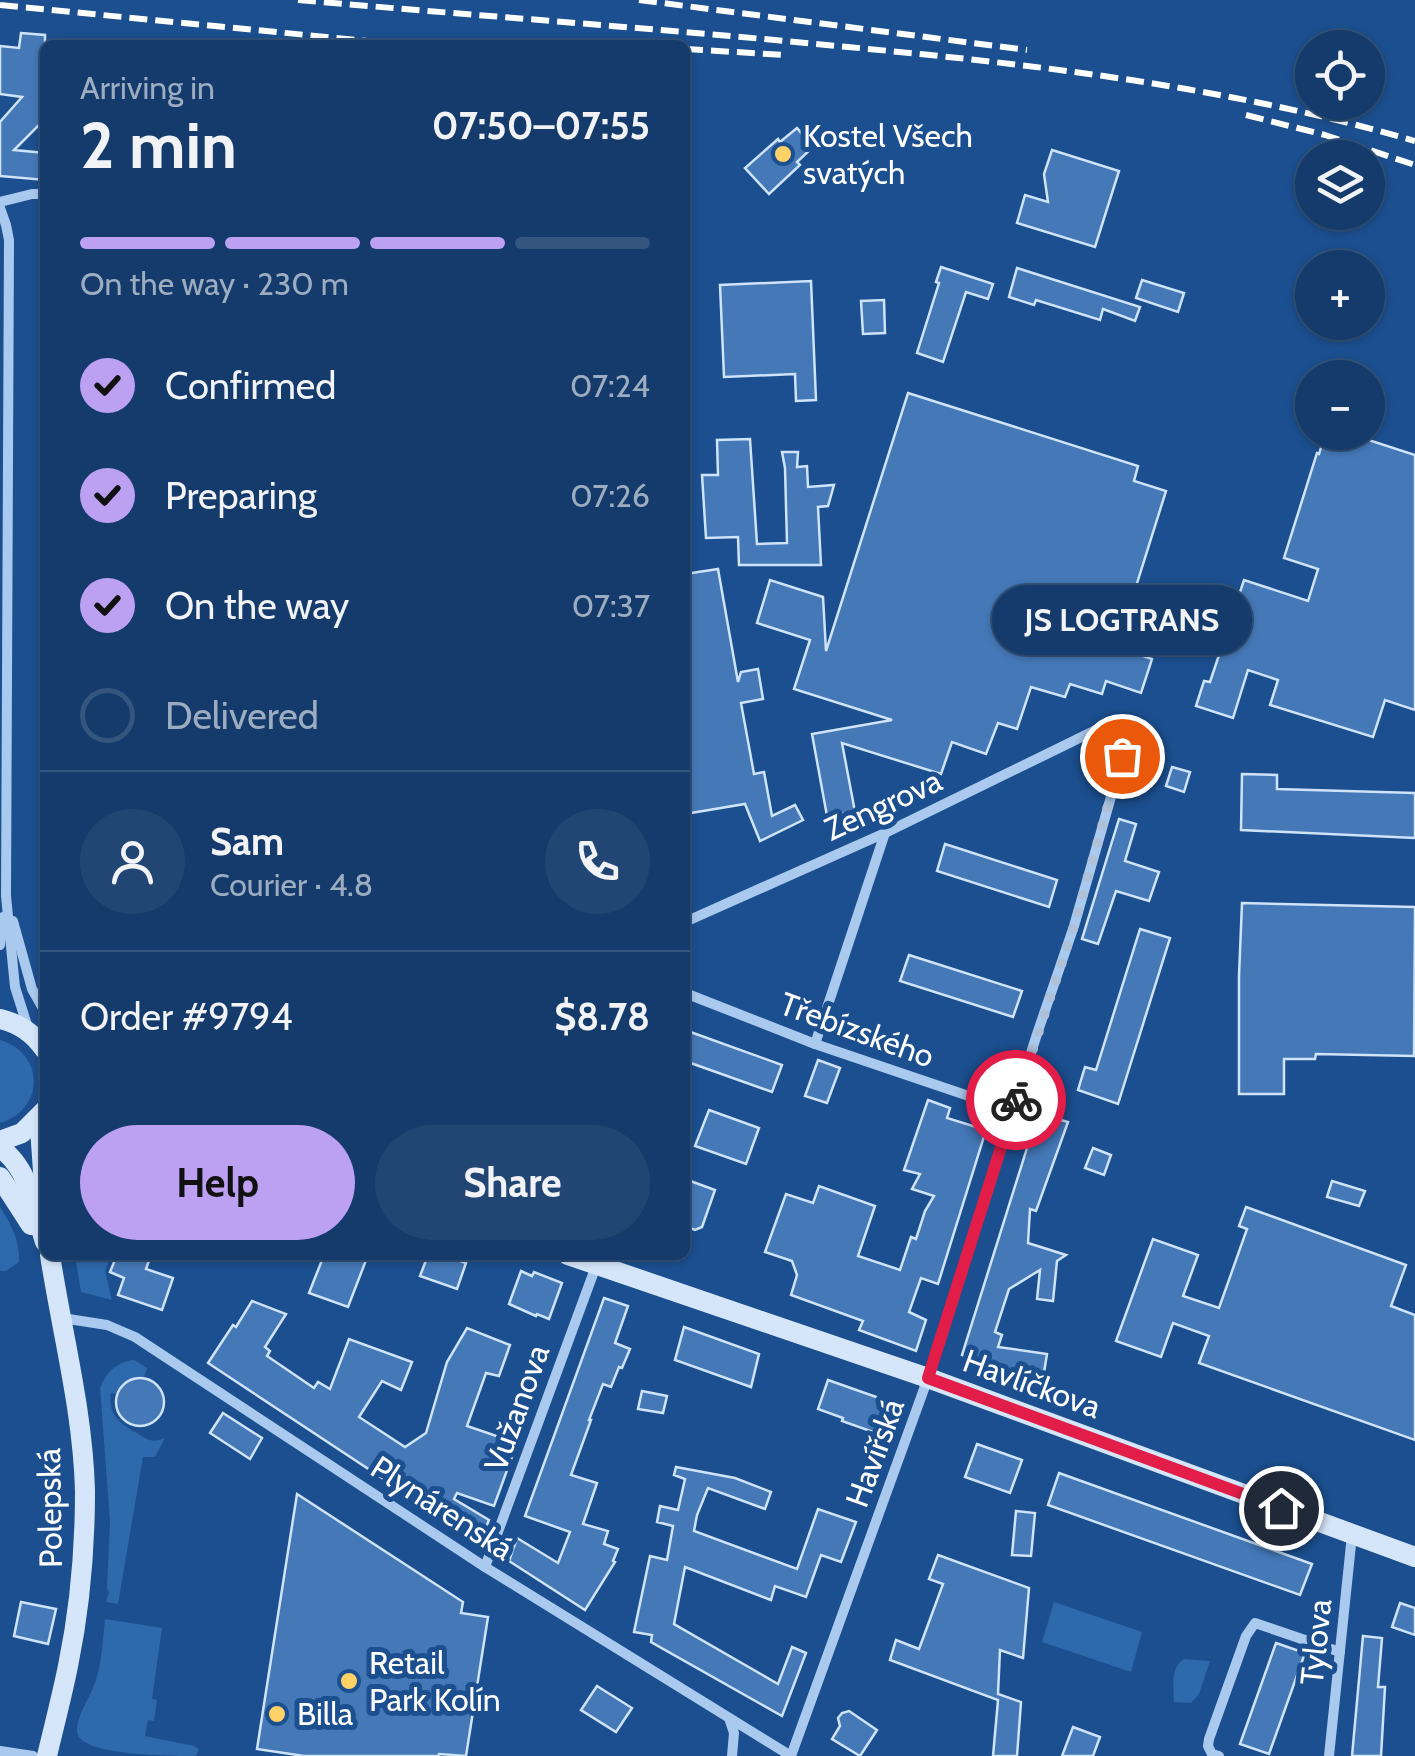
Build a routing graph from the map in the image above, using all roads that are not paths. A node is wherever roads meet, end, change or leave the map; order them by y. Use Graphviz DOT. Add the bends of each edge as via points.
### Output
graph roads {
  1 [pos="40,194"];
  2 [pos="0,205"];
  3 [pos="3,713"];
  4 [pos="1100,728"];
  5 [pos="884,834"];
  6 [pos="6,896"];
  7 [pos="0,917"];
  8 [pos="690,920"];
  9 [pos="0,945"];
  10 [pos="690,995"];
  11 [pos="40,1003"];
  12 [pos="0,1019"];
  13 [pos="40,1043"];
  14 [pos="815,1044"];
  15 [pos="1013,1111"];
  16 [pos="40,1117"];
  17 [pos="0,1144"];
  18 [pos="0,1176"];
  19 [pos="40,1229"];
  20 [pos="40,1240"];
  21 [pos="49,1260"];
  22 [pos="581,1260"];
  23 [pos="596,1266"];
  24 [pos="61,1318"];
  25 [pos="928,1378"];
  26 [pos="1352,1534"];
  27 [pos="1415,1556"];
  28 [pos="486,1567"];
  29 [pos="1340,1652"];
  30 [pos="728,1717"];
  31 [pos="0,1750"];
  32 [pos="33,1756"];
  33 [pos="47,1756"];
  34 [pos="732,1756"];
  35 [pos="791,1756"];
  36 [pos="1219,1756"];
  37 [pos="1329,1756"];
  1 -- 2 [label="street"];
  2 -- 3 [label="street" via="8,240"];
  3 -- 6 [label="street"];
  4 -- 5 [label="street, Zengrova"];
  4 -- 15 [label="street, Havířská" via="1129,734"];
  5 -- 8 [label="street, Zengrova"];
  5 -- 14 [label="street"];
  6 -- 7 [label="street"];
  6 -- 9 [label="street"];
  6 -- 11 [label="street"];
  6 -- 13 [label="street" via="15,987"];
  10 -- 14 [label="street, Třebízského"];
  12 -- 13 [label="street"];
  14 -- 15 [label="street, Třebízského"];
  15 -- 25 [label="street, Havířská"];
  16 -- 17 [label="street"];
  17 -- 19 [label="street, Polepská" via="20,1170"];
  18 -- 20 [label="street"];
  21 -- 24 [label="street, Polepská"];
  22 -- 23 [label="street, Havlíčkova"];
  23 -- 25 [label="street, Havlíčkova"];
  23 -- 28 [label="street, Vužanova"];
  24 -- 28 [label="street, Plynárenská" via="135,1337"];
  24 -- 33 [label="street, Polepská" via="83,1454 83,1566"];
  25 -- 26 [label="street, Havlíčkova"];
  25 -- 35 [label="street, Havířská"];
  26 -- 27 [label="street, Havlíčkova"];
  26 -- 29 [label="street, Tylova"];
  28 -- 30 [label="street, Plynárenská"];
  29 -- 36 [label="street" via="1256,1623 1208,1739"];
  29 -- 37 [label="street, Tylova"];
  30 -- 34 [label="street"];
  30 -- 35 [label="street, Plynárenská"];
  31 -- 32 [label="street"];
}
